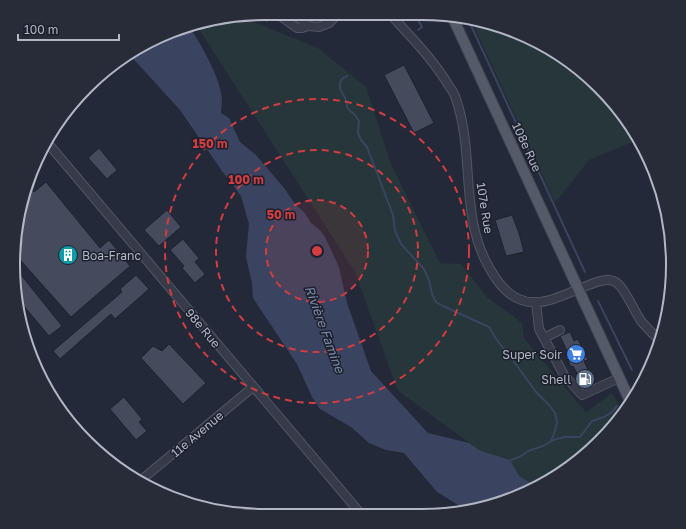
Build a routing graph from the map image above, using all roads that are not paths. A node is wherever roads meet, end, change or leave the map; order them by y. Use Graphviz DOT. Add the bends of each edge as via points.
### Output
graph roads {
  1 [pos="286,20"];
  2 [pos="301,20"];
  3 [pos="332,20"];
  4 [pos="395,20"];
  5 [pos="455,22"];
  6 [pos="308,26"];
  7 [pos="51,146"];
  8 [pos="578,289"];
  9 [pos="536,302"];
  10 [pos="560,330"];
  11 [pos="655,336"];
  12 [pos="544,338"];
  13 [pos="619,378"];
  14 [pos="253,387"];
  15 [pos="628,396"];
  16 [pos="144,477"];
  17 [pos="357,509"];
  1 -- 6 [label="street" via="297,28"];
  2 -- 6 [label="street"];
  3 -- 6 [label="street" via="319,27"];
  4 -- 9 [label="street, 107e Rue" via="432,62 456,97 463,130 471,219 487,262 496,279 508,293 524,302"];
  5 -- 8 [label="main road, 108e Rue"];
  7 -- 14 [label="street, 98e Rue"];
  8 -- 9 [label="street, 107e Rue" via="550,301"];
  8 -- 11 [label="street, 107e Rue" via="609,279 617,282 641,321"];
  8 -- 13 [label="main road"];
  9 -- 12 [label="street" via="539,328"];
  10 -- 12 [label="street"];
  12 -- 13 [label="street" via="564,375 582,396"];
  13 -- 15 [label="main road"];
  14 -- 16 [label="street, 11e Avenue"];
  14 -- 17 [label="street, 98e Rue"];
}
